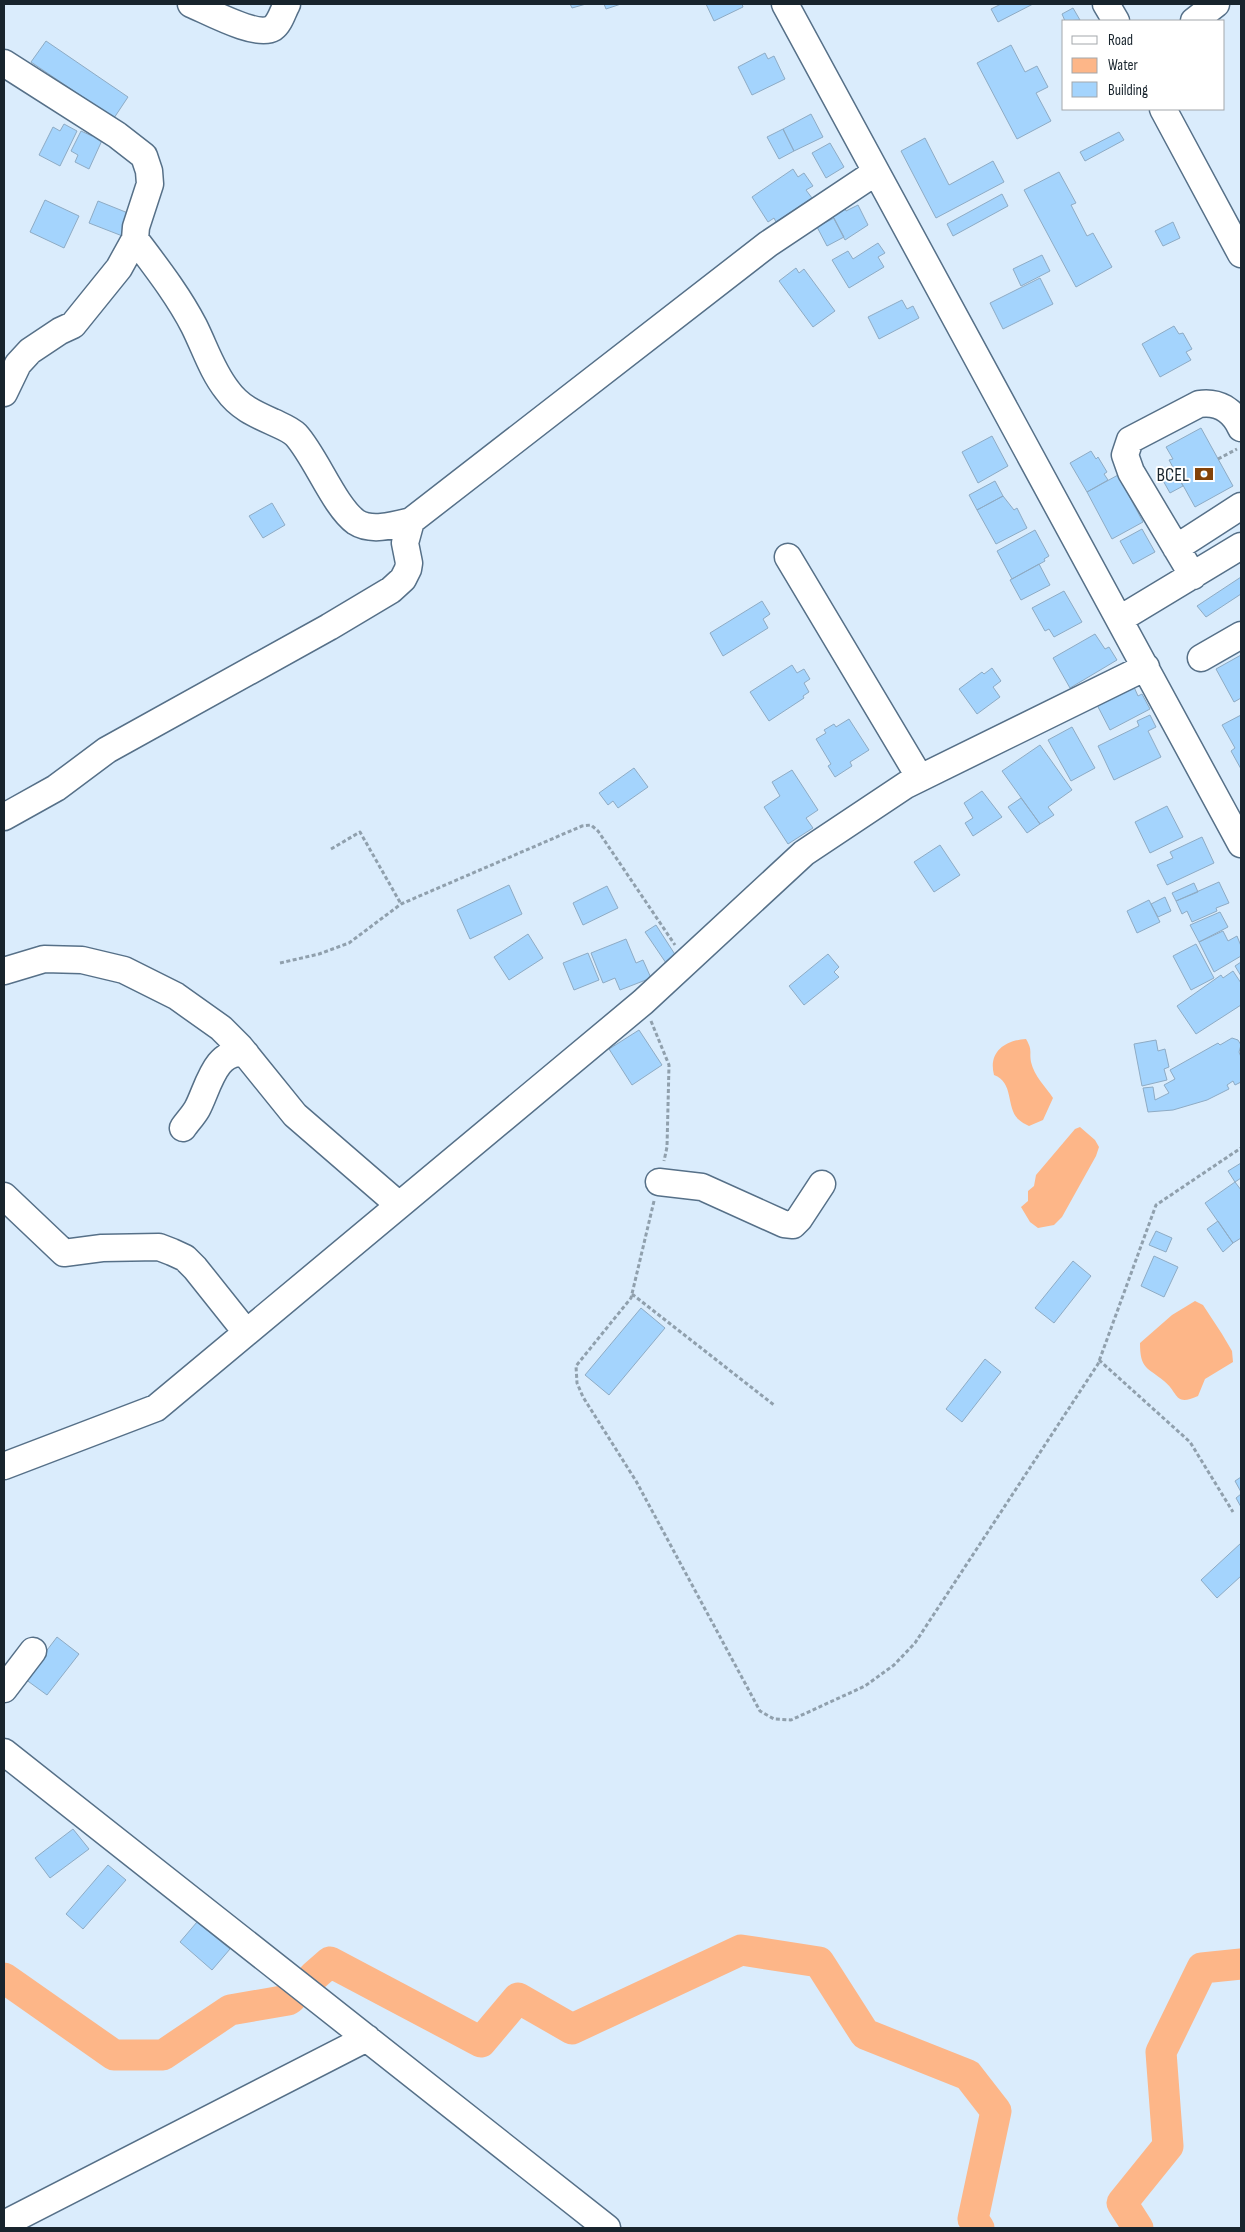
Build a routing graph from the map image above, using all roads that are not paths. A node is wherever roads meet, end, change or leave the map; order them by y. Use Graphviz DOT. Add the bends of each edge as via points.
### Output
graph roads {
  1 [pos="191,4"];
  2 [pos="287,4"];
  3 [pos="785,4"];
  4 [pos="1106,4"];
  5 [pos="1216,4"];
  6 [pos="1115,20"];
  7 [pos="1195,20"];
  8 [pos="4,63"];
  9 [pos="1164,110"];
  10 [pos="876,172"];
  11 [pos="135,239"];
  12 [pos="1241,254"];
  13 [pos="4,394"];
  14 [pos="1241,428"];
  15 [pos="1241,506"];
  16 [pos="412,521"];
  17 [pos="1241,546"];
  18 [pos="1176,548"];
  19 [pos="788,557"];
  20 [pos="1193,576"];
  21 [pos="1120,619"];
  22 [pos="1241,635"];
  23 [pos="1201,658"];
  24 [pos="1146,667"];
  25 [pos="920,778"];
  26 [pos="4,817"];
  27 [pos="1241,844"];
  28 [pos="4,971"];
  29 [pos="246,1054"];
  30 [pos="183,1128"];
  31 [pos="659,1182"];
  32 [pos="822,1184"];
  33 [pos="4,1196"];
  34 [pos="400,1205"];
  35 [pos="246,1332"];
  36 [pos="4,1466"];
  37 [pos="33,1651"];
  38 [pos="4,1689"];
  39 [pos="4,1752"];
  40 [pos="367,2038"];
  41 [pos="4,2224"];
  42 [pos="607,2228"];
  1 -- 2 [label="street" via="257,30 273,28"];
  3 -- 10 [label="street"];
  4 -- 6 [label="street"];
  5 -- 7 [label="street"];
  8 -- 11 [label="street" via="117,135 144,156 150,184"];
  9 -- 12 [label="street"];
  10 -- 16 [label="street" via="768,244"];
  10 -- 21 [label="street"];
  11 -- 13 [label="street" via="119,268 85,312 73,325 30,352 18,364"];
  11 -- 16 [label="street" via="168,283 227,391 242,406 294,433 343,508 357,522 391,526"];
  14 -- 18 [label="street" via="1238,420 1225,408 1211,402 1199,404 1130,440 1125,455 1131,472"];
  15 -- 18 [label="street"];
  16 -- 26 [label="street" via="405,543 408,569 391,590 107,750 56,788"];
  17 -- 20 [label="street"];
  18 -- 20 [label="street"];
  19 -- 25 [label="street"];
  20 -- 21 [label="street"];
  21 -- 24 [label="street"];
  22 -- 23 [label="street"];
  24 -- 25 [label="street"];
  24 -- 27 [label="street"];
  25 -- 34 [label="street" via="804,853 643,1002"];
  28 -- 29 [label="street" via="44,959 82,960 124,970 183,1001 221,1028"];
  29 -- 30 [label="street" via="229,1055 219,1063 197,1109"];
  29 -- 34 [label="street" via="295,1115"];
  31 -- 32 [label="street" via="702,1187 784,1224 793,1224 799,1219"];
  33 -- 35 [label="street" via="64,1253 102,1248 159,1247 185,1258"];
  34 -- 35 [label="street"];
  35 -- 36 [label="street" via="156,1408"];
  37 -- 38 [label="street"];
  39 -- 40 [label="street"];
  40 -- 41 [label="street"];
  40 -- 42 [label="street"];
}
